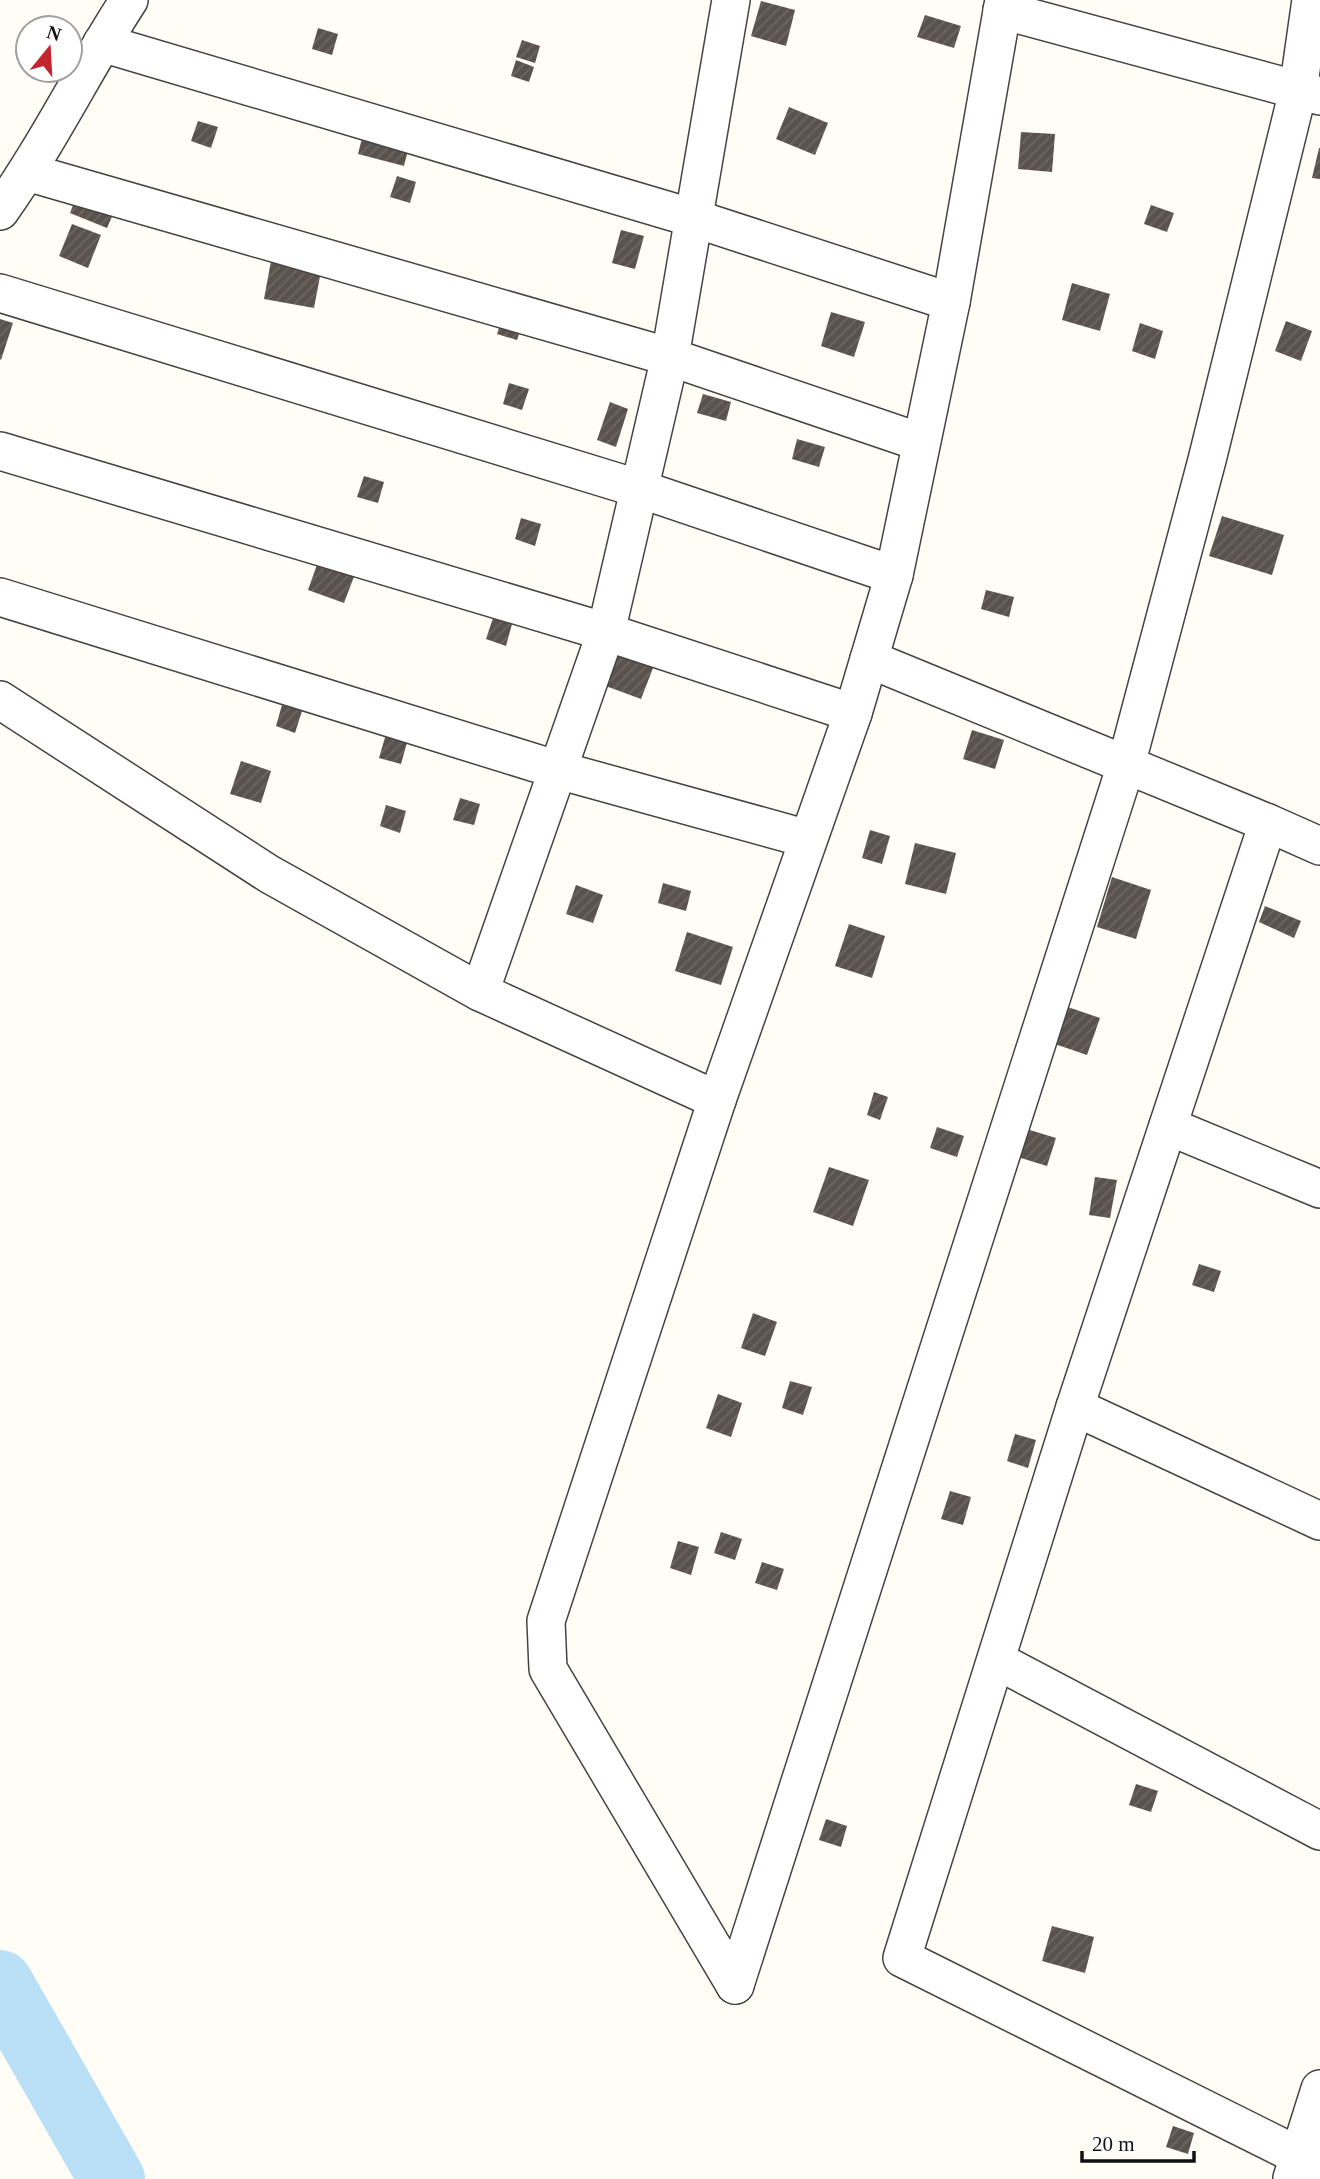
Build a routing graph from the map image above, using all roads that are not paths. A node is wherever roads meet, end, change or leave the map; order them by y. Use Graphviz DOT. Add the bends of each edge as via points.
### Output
graph roads {
  1 [pos="129,0"];
  2 [pos="730,0"];
  3 [pos="1311,0"];
  4 [pos="1003,5"];
  5 [pos="102,43"];
  6 [pos="1309,93"];
  7 [pos="27,172"];
  8 [pos="0,211"];
  9 [pos="693,218"];
  10 [pos="0,293"];
  11 [pos="951,302"];
  12 [pos="670,356"];
  13 [pos="920,442"];
  14 [pos="0,451"];
  15 [pos="640,489"];
  16 [pos="894,575"];
  17 [pos="0,597"];
  18 [pos="606,632"];
  19 [pos="869,659"];
  20 [pos="0,700"];
  21 [pos="853,713"];
  22 [pos="1126,765"];
  23 [pos="558,770"];
  24 [pos="1268,823"];
  25 [pos="808,839"];
  26 [pos="1320,846"];
  27 [pos="480,992"];
  28 [pos="717,1100"];
  29 [pos="1168,1126"];
  30 [pos="1320,1189"];
  31 [pos="1074,1408"];
  32 [pos="1320,1521"];
  33 [pos="996,1660"];
  34 [pos="1320,1831"];
  35 [pos="1320,2089"];
  36 [pos="1304,2166"];
  1 -- 5 [label="street"];
  2 -- 9 [label="street"];
  3 -- 6 [label="street"];
  4 -- 6 [label="street"];
  4 -- 11 [label="street"];
  5 -- 7 [label="street"];
  5 -- 9 [label="street"];
  6 -- 22 [label="street"];
  7 -- 8 [label="street"];
  7 -- 12 [label="street"];
  9 -- 11 [label="street"];
  9 -- 12 [label="street"];
  10 -- 15 [label="street"];
  11 -- 13 [label="street"];
  12 -- 13 [label="street"];
  12 -- 15 [label="street"];
  13 -- 16 [label="street"];
  14 -- 18 [label="street"];
  15 -- 16 [label="street"];
  15 -- 18 [label="street"];
  16 -- 19 [label="street"];
  17 -- 23 [label="street"];
  18 -- 21 [label="street"];
  18 -- 23 [label="street"];
  19 -- 21 [label="street"];
  19 -- 22 [label="street"];
  20 -- 27 [label="street" via="269,874"];
  21 -- 25 [label="street"];
  22 -- 24 [label="street"];
  22 -- 28 [label="street" via="735,1985 548,1669 546,1621"];
  23 -- 25 [label="street"];
  23 -- 27 [label="street"];
  24 -- 26 [label="street"];
  24 -- 29 [label="street"];
  25 -- 28 [label="street"];
  27 -- 28 [label="street"];
  29 -- 30 [label="street"];
  29 -- 31 [label="street"];
  31 -- 32 [label="street"];
  31 -- 33 [label="street"];
  33 -- 34 [label="street"];
  33 -- 36 [label="street" via="902,1958"];
  35 -- 36 [label="street"];
}
